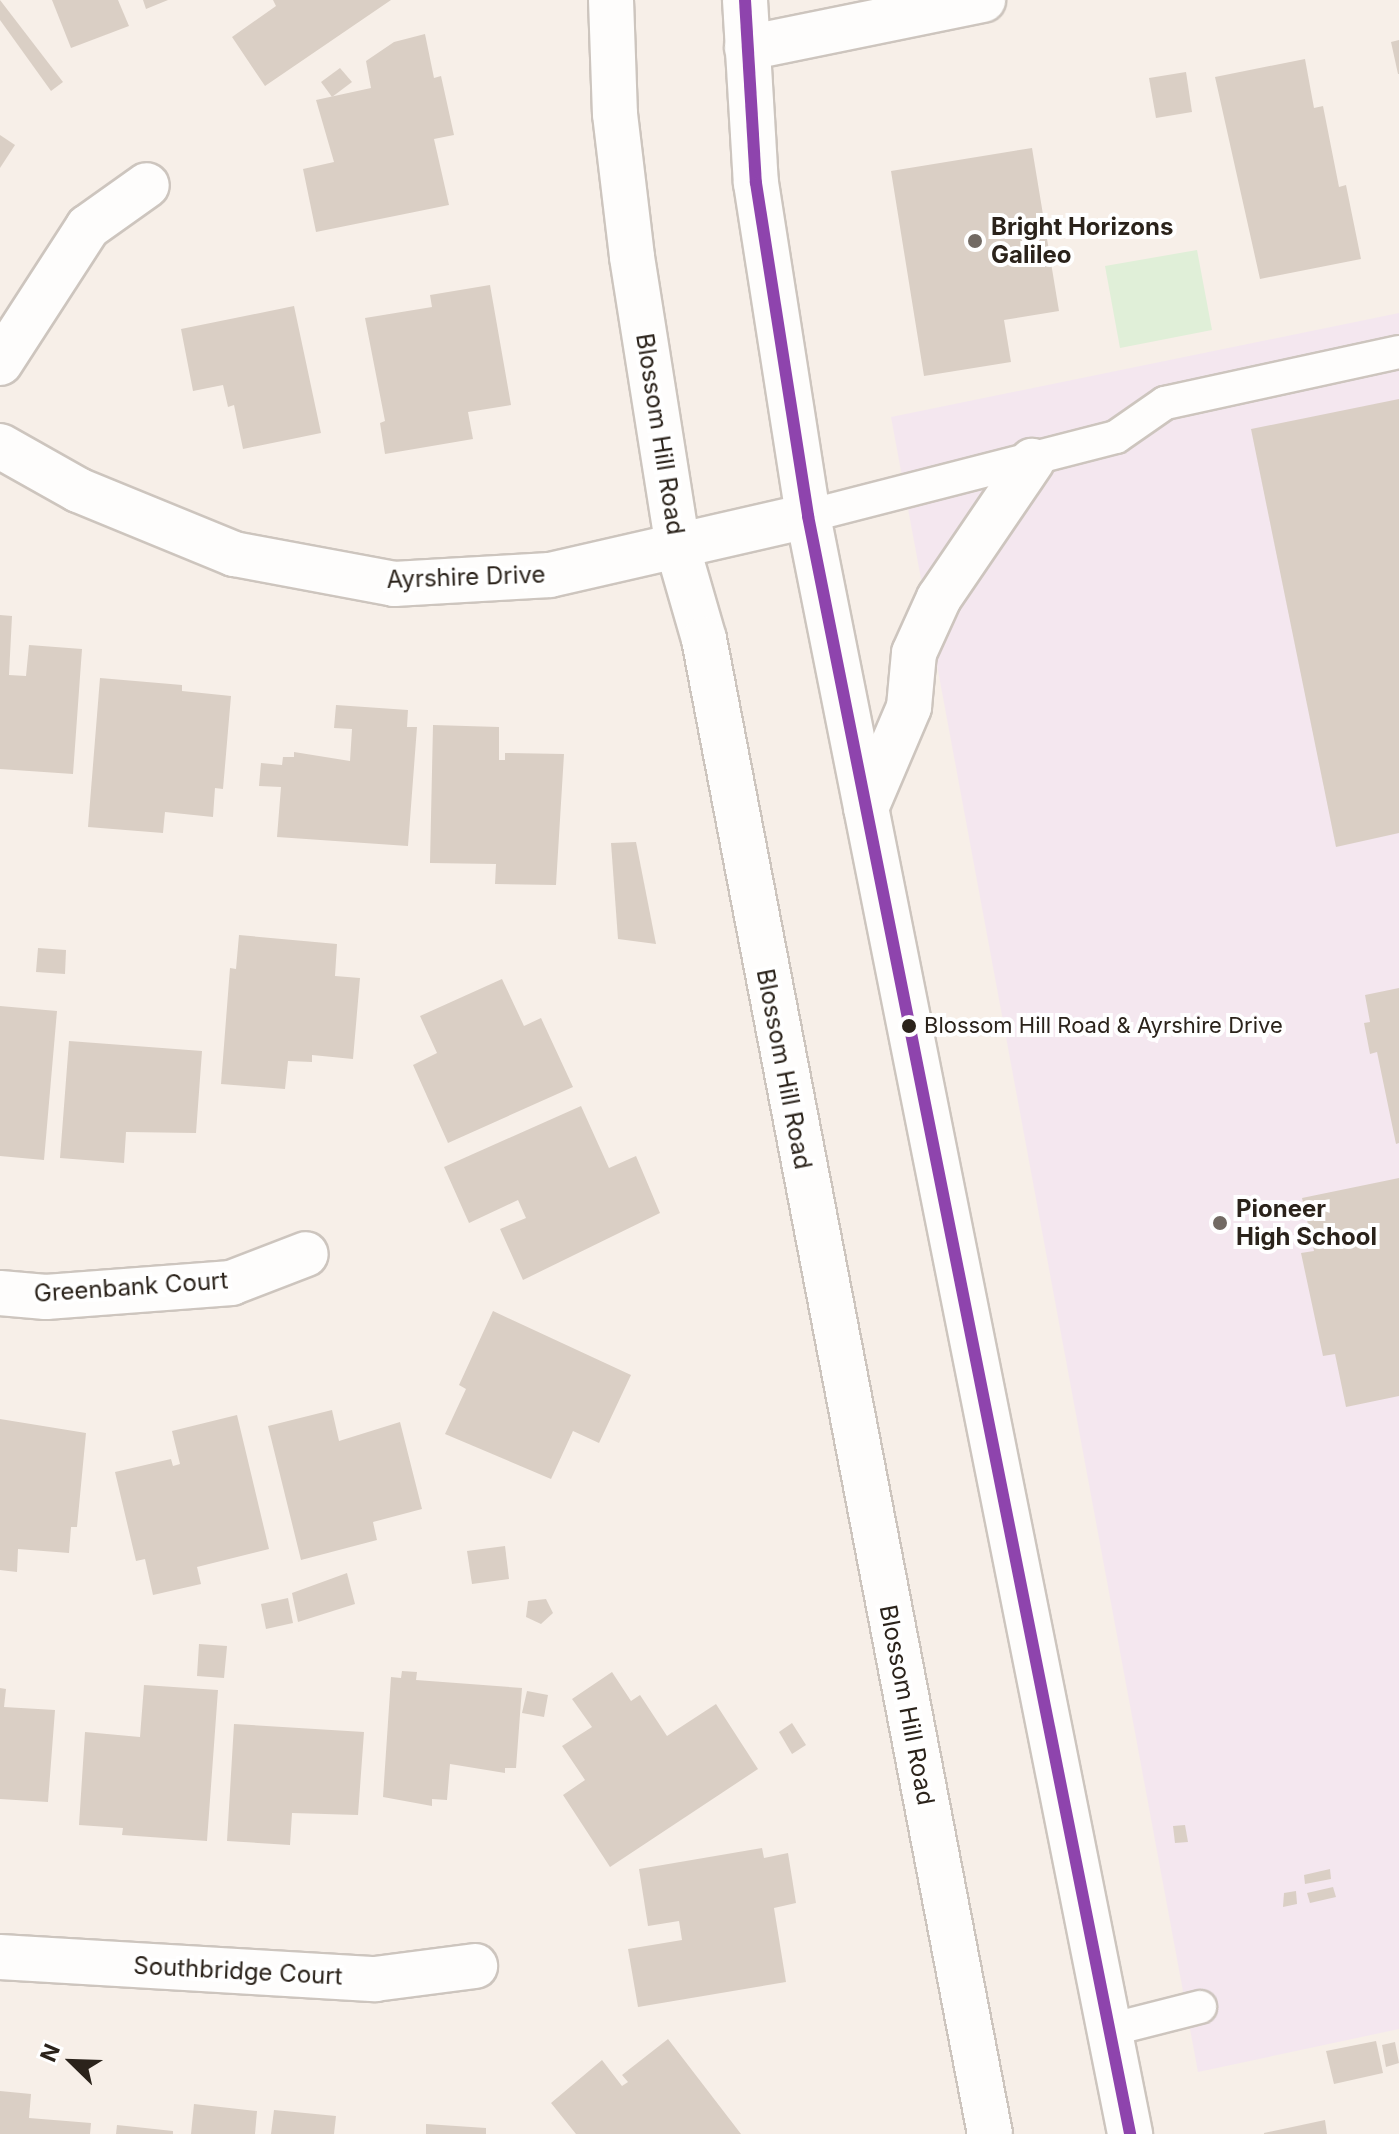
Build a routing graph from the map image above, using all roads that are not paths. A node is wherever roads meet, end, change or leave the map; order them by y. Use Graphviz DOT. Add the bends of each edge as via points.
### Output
graph roads {
  1 [pos="611,0"];
  2 [pos="745,0"];
  3 [pos="983,0"];
  4 [pos="747,48"];
  5 [pos="147,185"];
  6 [pos="1399,352"];
  7 [pos="0,363"];
  8 [pos="0,446"];
  9 [pos="1032,461"];
  10 [pos="808,516"];
  11 [pos="678,549"];
  12 [pos="866,808"];
  13 [pos="306,1254"];
  14 [pos="0,1293"];
  15 [pos="0,1957"];
  16 [pos="475,1966"];
  17 [pos="1200,2007"];
  18 [pos="1109,2030"];
  19 [pos="990,2134"];
  20 [pos="1130,2134"];
  1 -- 11 [label="main road, Blossom Hill Road" via="615,114 630,241"];
  2 -- 4 [label="main road"];
  3 -- 4 [label="main road"];
  4 -- 10 [label="main road" via="756,183"];
  5 -- 7 [label="main road" via="88,227"];
  6 -- 9 [label="lane" via="1165,403 1116,437"];
  8 -- 11 [label="main road, Ayrshire Drive" via="78,490 234,554 394,584 550,575"];
  9 -- 10 [label="lane"];
  9 -- 12 [label="main road" via="939,598 914,653 909,707"];
  10 -- 11 [label="main road, Ayrshire Drive"];
  10 -- 12 [label="main road"];
  11 -- 19 [label="main road, Blossom Hill Road" via="704,639"];
  12 -- 18 [label="main road"];
  13 -- 14 [label="main road, Greenbank Court" via="231,1283 46,1297"];
  15 -- 16 [label="main road, Southbridge Court" via="375,1979"];
  17 -- 18 [label="lane"];
  18 -- 20 [label="main road"];
}
